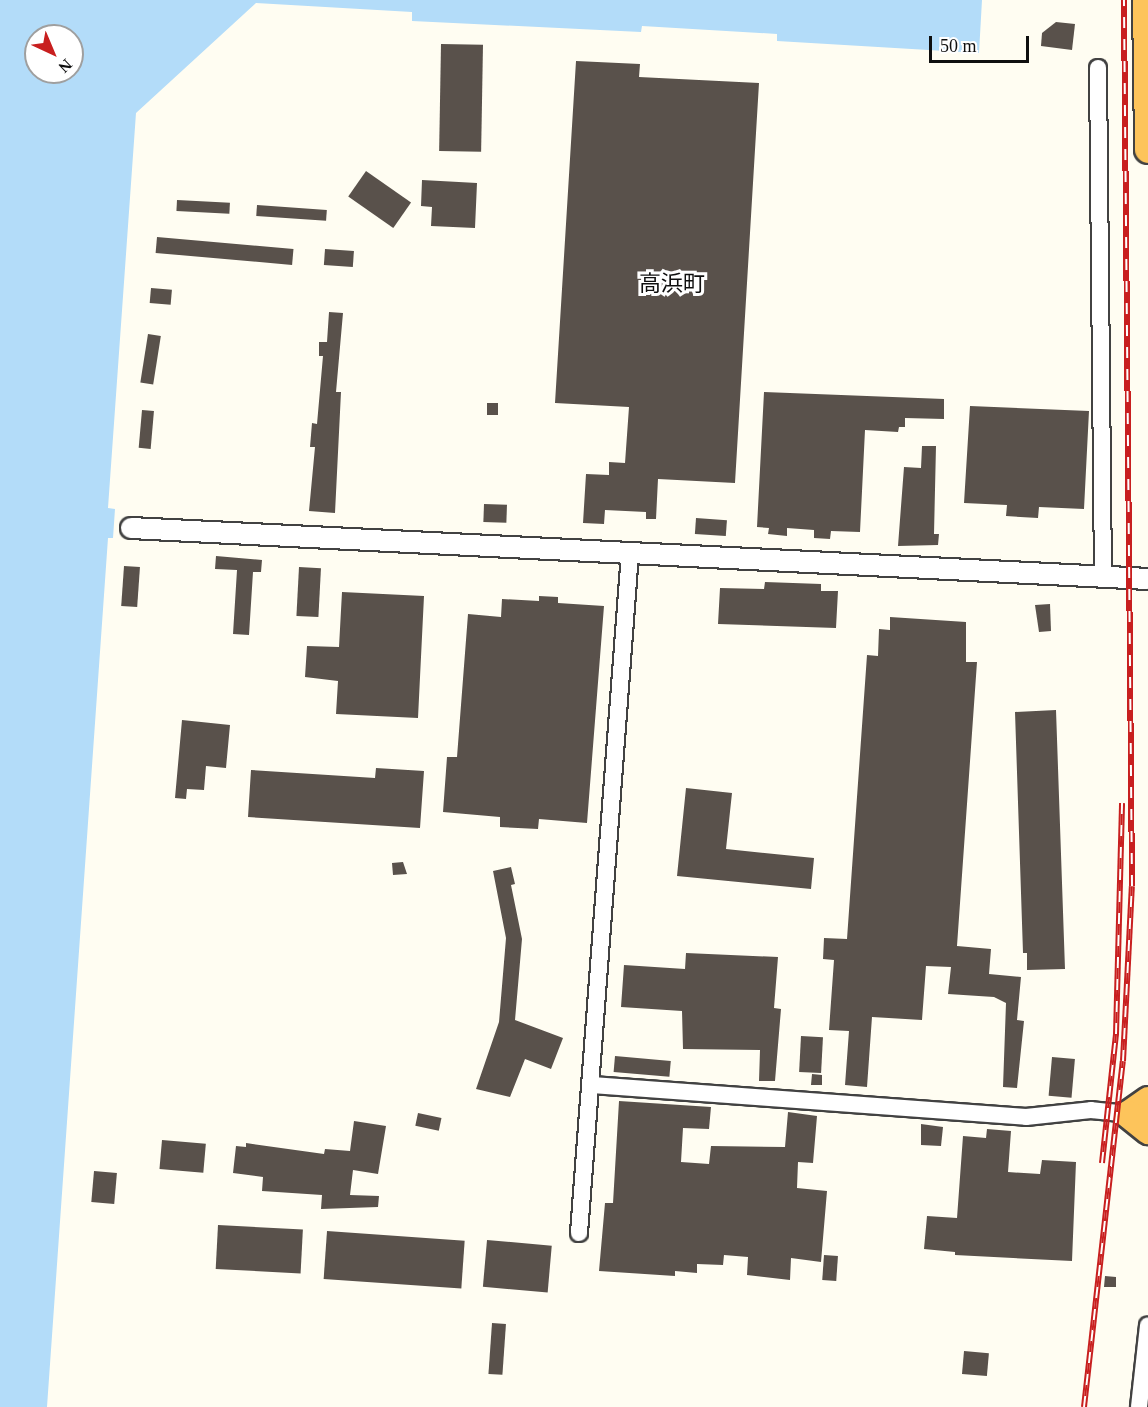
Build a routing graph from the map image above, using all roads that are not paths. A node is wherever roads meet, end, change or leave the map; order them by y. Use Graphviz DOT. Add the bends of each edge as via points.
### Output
graph roads {
  1 [pos="1146,0"];
  2 [pos="1098,68"];
  3 [pos="1148,149"];
  4 [pos="130,528"];
  5 [pos="630,553"];
  6 [pos="1103,577"];
  7 [pos="1148,579"];
  8 [pos="592,1085"];
  9 [pos="1141,1114"];
  10 [pos="579,1233"];
  11 [pos="1148,1325"];
  12 [pos="1139,1407"];
  1 -- 3 [label="highway"];
  2 -- 6 [label="street"];
  4 -- 5 [label="street"];
  5 -- 6 [label="street"];
  5 -- 8 [label="street"];
  6 -- 7 [label="street"];
  8 -- 9 [label="street" via="1026,1117 1091,1110"];
  8 -- 10 [label="street"];
  11 -- 12 [label="street"];
}
